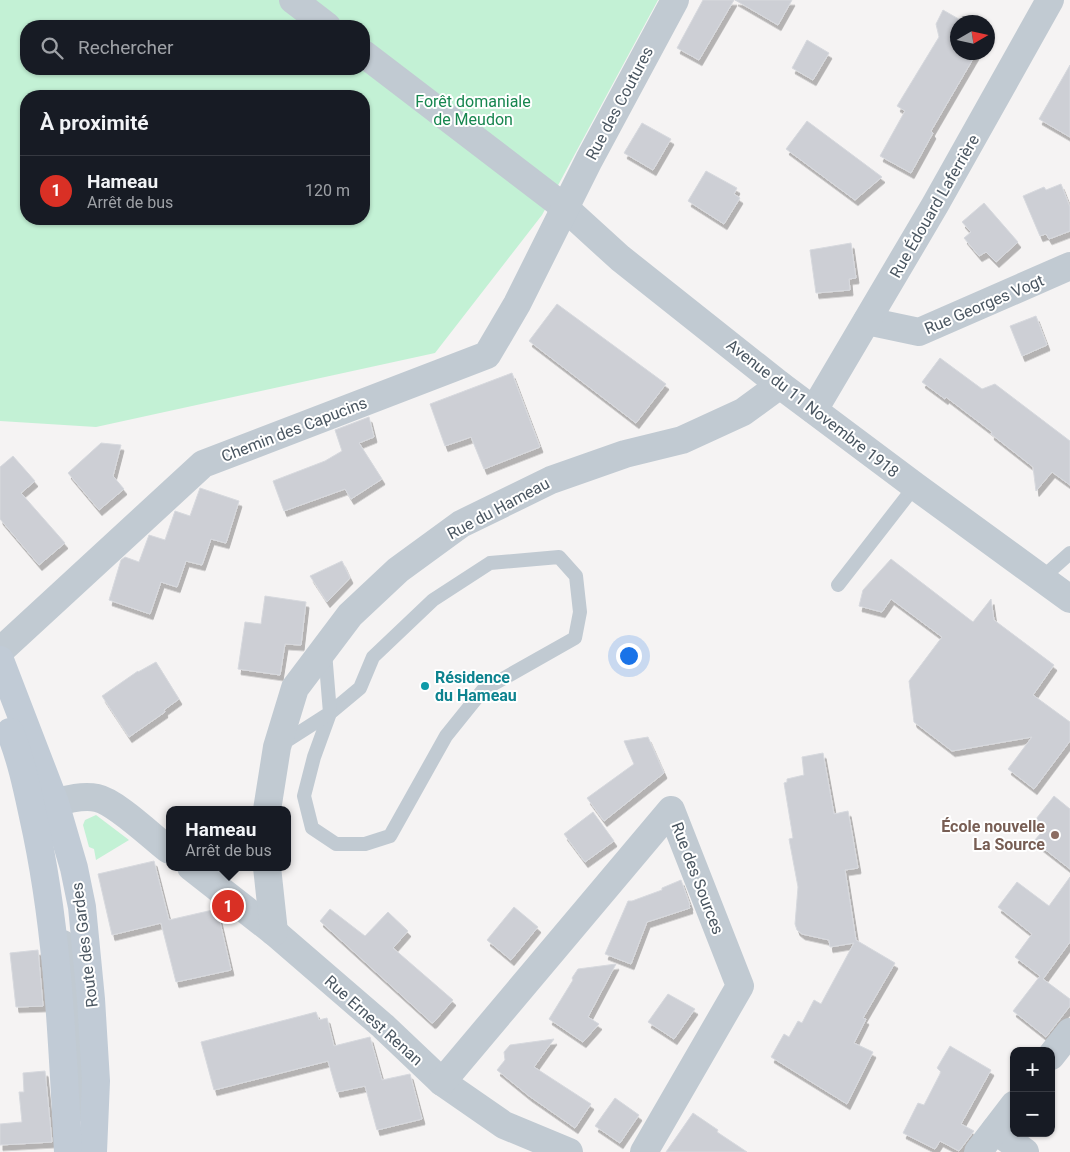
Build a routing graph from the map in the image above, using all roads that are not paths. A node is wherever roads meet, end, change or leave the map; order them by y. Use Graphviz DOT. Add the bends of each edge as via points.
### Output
graph roads {
  1 [pos="293,0"];
  2 [pos="675,0"];
  3 [pos="1050,0"];
  4 [pos="319,20"];
  5 [pos="370,59"];
  6 [pos="564,207"];
  7 [pos="1070,266"];
  8 [pos="867,321"];
  9 [pos="780,385"];
  10 [pos="814,410"];
  11 [pos="915,486"];
  12 [pos="1070,553"];
  13 [pos="1042,578"];
  14 [pos="838,585"];
  15 [pos="1070,599"];
  16 [pos="325,648"];
  17 [pos="0,651"];
  18 [pos="0,660"];
  19 [pos="0,707"];
  20 [pos="330,713"];
  21 [pos="7,744"];
  22 [pos="277,747"];
  23 [pos="55,803"];
  24 [pos="268,806"];
  25 [pos="166,848"];
  26 [pos="196,871"];
  27 [pos="267,871"];
  28 [pos="274,932"];
  29 [pos="69,1019"];
  30 [pos="1070,1032"];
  31 [pos="1055,1051"];
  32 [pos="442,1082"];
  33 [pos="1010,1111"];
  34 [pos="995,1130"];
  35 [pos="68,1152"];
  36 [pos="92,1152"];
  37 [pos="569,1152"];
  38 [pos="644,1152"];
  39 [pos="978,1152"];
  40 [pos="1025,1152"];
  1 -- 4 [label="street"];
  2 -- 6 [label="street, Rue des Coutures"];
  3 -- 8 [label="street, Rue Édouard Laferrière"];
  5 -- 6 [label="street, Avenue du 11 Novembre 1918"];
  6 -- 9 [label="street, Avenue du 11 Novembre 1918" via="620,258"];
  6 -- 17 [label="street, Chemin des Capucins" via="487,355 203,464"];
  7 -- 8 [label="street, Rue Georges Vogt" via="919,332"];
  8 -- 10 [label="street, Rue Édouard Laferrière"];
  9 -- 10 [label="street, Avenue du 11 Novembre 1918"];
  9 -- 16 [label="street, Rue du Hameau" via="744,412 682,440 624,454 551,480 461,524 398,570 350,615"];
  10 -- 11 [label="street, Avenue du 11 Novembre 1918"];
  11 -- 13 [label="street, Avenue du 11 Novembre 1918"];
  11 -- 14 [label="lane"];
  12 -- 13 [label="lane"];
  13 -- 15 [label="street, Avenue du 11 Novembre 1918"];
  16 -- 20 [label="lane"];
  16 -- 22 [label="street, Rue du Hameau" via="295,688"];
  18 -- 23 [label="main road, Route des Gardes"];
  19 -- 21 [label="main road, Route des Gardes"];
  20 -- 20 [label="lane" via="304,796 312,828 336,844 364,844 390,836 446,736 484,690 575,638 580,612 576,576 559,557 490,563 433,600 373,657 360,688"];
  20 -- 22 [label="lane"];
  21 -- 29 [label="main road, Route des Gardes" via="28,794 46,874"];
  22 -- 24 [label="street, Rue du Hameau"];
  23 -- 25 [label="street" via="75,798 99,798 113,805"];
  23 -- 36 [label="main road, Route des Gardes" via="82,907 96,1081"];
  26 -- 28 [label="street, Rue Ernest Renan"];
  27 -- 28 [label="street"];
  28 -- 32 [label="street, Rue Ernest Renan"];
  29 -- 35 [label="main road, Route des Gardes"];
  29 -- 36 [label="lane, Route des Gardes" via="83,1117"];
  30 -- 31 [label="street"];
  32 -- 37 [label="street, Rue Ernest Renan" via="504,1125"];
  32 -- 38 [label="street, Rue des Sources" via="671,810 740,986"];
  33 -- 34 [label="street"];
  34 -- 39 [label="street"];
  34 -- 40 [label="street"];
}
